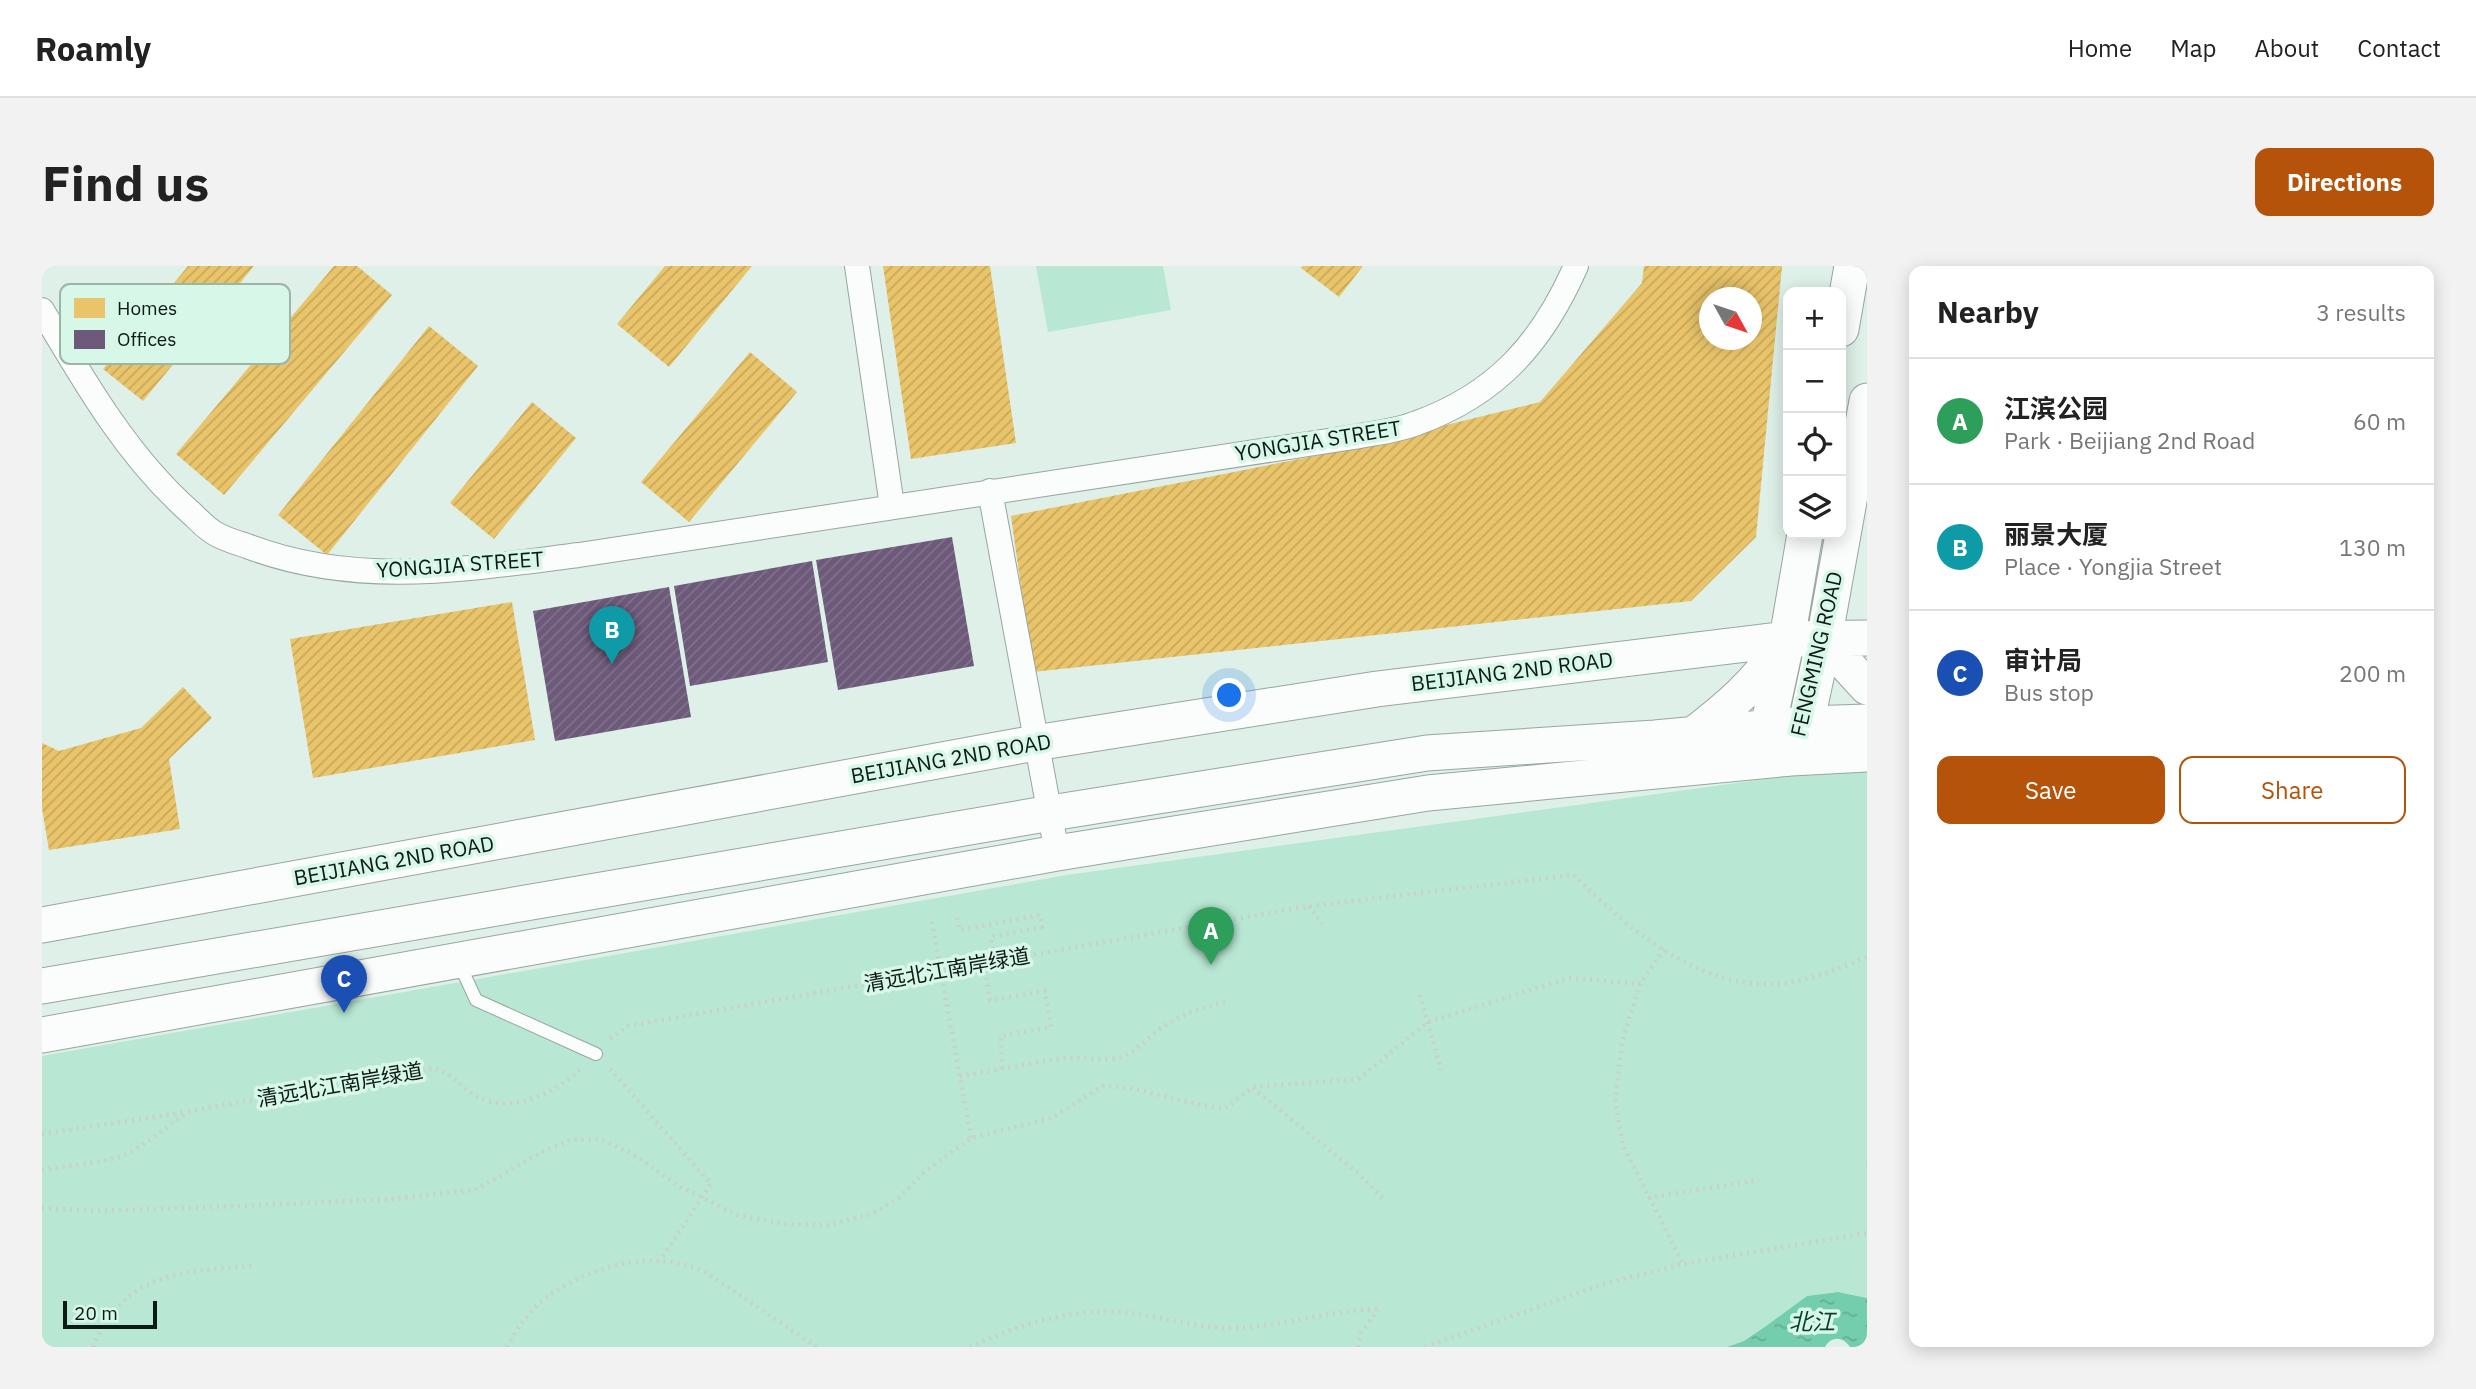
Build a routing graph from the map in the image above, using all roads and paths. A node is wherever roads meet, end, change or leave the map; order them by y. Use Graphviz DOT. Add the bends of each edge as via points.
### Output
graph roads {
  1 [pos="857,266"];
  2 [pos="1576,266"];
  3 [pos="1852,266"];
  4 [pos="1846,300"];
  5 [pos="42,310"];
  6 [pos="60,341"];
  7 [pos="74,364"];
  8 [pos="1867,401"];
  9 [pos="990,491"];
  10 [pos="892,506"];
  11 [pos="1804,539"];
  12 [pos="1867,638"];
  13 [pos="1787,639"];
  14 [pos="1824,640"];
  15 [pos="1867,687"];
  16 [pos="1867,722"];
  17 [pos="1805,724"];
  18 [pos="1768,727"];
  19 [pos="1694,734"];
  20 [pos="1035,743"];
  21 [pos="1867,754"];
  22 [pos="1791,758"];
  23 [pos="1051,813"];
  24 [pos="1057,853"];
  25 [pos="1309,906"];
  26 [pos="957,918"];
  27 [pos="932,922"];
  28 [pos="1322,924"];
  29 [pos="42,925"];
  30 [pos="1664,949"];
  31 [pos="1867,957"];
  32 [pos="458,960"];
  33 [pos="995,962"];
  34 [pos="984,964"];
  35 [pos="941,971"];
  36 [pos="1640,984"];
  37 [pos="42,986"];
  38 [pos="1420,995"];
  39 [pos="1230,1001"];
  40 [pos="1428,1022"];
  41 [pos="42,1035"];
  42 [pos="596,1054"];
  43 [pos="1003,1070"];
  44 [pos="1441,1070"];
  45 [pos="960,1076"];
  46 [pos="1252,1087"];
  47 [pos="190,1111"];
  48 [pos="42,1134"];
  49 [pos="971,1138"];
  50 [pos="42,1170"];
  51 [pos="1759,1180"];
  52 [pos="702,1198"];
  53 [pos="1648,1198"];
  54 [pos="1385,1201"];
  55 [pos="42,1208"];
  56 [pos="1867,1234"];
  57 [pos="661,1259"];
  58 [pos="1683,1264"];
  59 [pos="254,1266"];
  60 [pos="93,1347"];
  61 [pos="507,1347"];
  62 [pos="817,1347"];
  63 [pos="970,1347"];
  64 [pos="1358,1347"];
  65 [pos="1425,1347"];
  1 -- 10 [label="street"];
  2 -- 9 [label="street, YONGJIA STREET" via="1546,326 1514,364 1465,402 1415,424"];
  3 -- 4 [label="main road"];
  5 -- 6 [label="street, YONGJIA STREET"];
  7 -- 10 [label="street, YONGJIA STREET" via="132,448 176,499 216,534 268,554 328,569 390,573 479,568"];
  8 -- 14 [label="main road, FENGMING ROAD"];
  9 -- 10 [label="street, YONGJIA STREET"];
  9 -- 20 [label="street"];
  11 -- 13 [label="main road, FENGMING ROAD"];
  12 -- 14 [label="main road, BEIJIANG 2ND ROAD"];
  13 -- 14 [label="main road, BEIJIANG 2ND ROAD"];
  13 -- 18 [label="main road, FENGMING ROAD"];
  13 -- 19 [label="main road" via="1745,693"];
  13 -- 20 [label="main road, BEIJIANG 2ND ROAD" via="1377,689"];
  14 -- 15 [label="main road"];
  14 -- 17 [label="main road, FENGMING ROAD"];
  16 -- 17 [label="main road"];
  17 -- 18 [label="main road"];
  17 -- 22 [label="main road, FENGMING ROAD"];
  18 -- 19 [label="main road"];
  18 -- 22 [label="main road, FENGMING ROAD"];
  19 -- 23 [label="main road" via="1427,752"];
  20 -- 23 [label="street"];
  20 -- 29 [label="main road, BEIJIANG 2ND ROAD"];
  21 -- 22 [label="main road"];
  22 -- 24 [label="main road" via="1428,793"];
  23 -- 24 [label="street"];
  23 -- 37 [label="main road"];
  24 -- 32 [label="main road"];
  25 -- 28 [label="path"];
  25 -- 30 [label="path, 清远北江南岸绿道" via="1574,875 1607,908"];
  25 -- 33 [label="path, 清远北江南岸绿道"];
  26 -- 33 [label="path" via="960,930 1040,915 1042,927 991,937"];
  27 -- 35 [label="path"];
  30 -- 31 [label="path, 清远北江南岸绿道" via="1698,969 1736,982 1776,984 1824,975"];
  30 -- 36 [label="path"];
  32 -- 41 [label="main road"];
  32 -- 42 [label="lane" via="476,1000"];
  33 -- 34 [label="path, 清远北江南岸绿道"];
  34 -- 35 [label="path, 清远北江南岸绿道"];
  34 -- 43 [label="path" via="990,1000 1045,991 1051,1027 1001,1037"];
  35 -- 42 [label="path, 清远北江南岸绿道" via="628,1026"];
  35 -- 45 [label="path"];
  36 -- 40 [label="path" via="1569,978"];
  36 -- 53 [label="path" via="1622,1042 1615,1102 1623,1145"];
  38 -- 40 [label="path"];
  39 -- 43 [label="path" via="1180,1016 1122,1057 1068,1058"];
  40 -- 44 [label="path"];
  40 -- 46 [label="path" via="1358,1079"];
  42 -- 47 [label="path, 清远北江南岸绿道" via="562,1086 531,1101 496,1102 474,1095 435,1068"];
  42 -- 52 [label="path" via="712,1184"];
  43 -- 45 [label="path"];
  45 -- 49 [label="path"];
  46 -- 49 [label="path" via="1224,1109 1103,1086 1052,1118"];
  46 -- 54 [label="path" via="1359,1174"];
  47 -- 48 [label="path"];
  47 -- 50 [label="path, 清远北江南岸绿道" via="125,1155"];
  49 -- 52 [label="path" via="923,1172 900,1197 872,1214 828,1225 785,1224 737,1215"];
  51 -- 53 [label="path"];
  52 -- 55 [label="path" via="600,1139 570,1140 475,1190 253,1205 95,1211"];
  52 -- 57 [label="path"];
  53 -- 58 [label="path"];
  56 -- 58 [label="path"];
  57 -- 61 [label="path" via="594,1271 566,1285 542,1301"];
  57 -- 62 [label="path" via="697,1268"];
  58 -- 65 [label="path" via="1603,1284"];
  59 -- 60 [label="path" via="172,1274 141,1287 100,1330"];
  63 -- 64 [label="path" via="1062,1315 1127,1312 1232,1328 1378,1309 1361,1333"];
}
